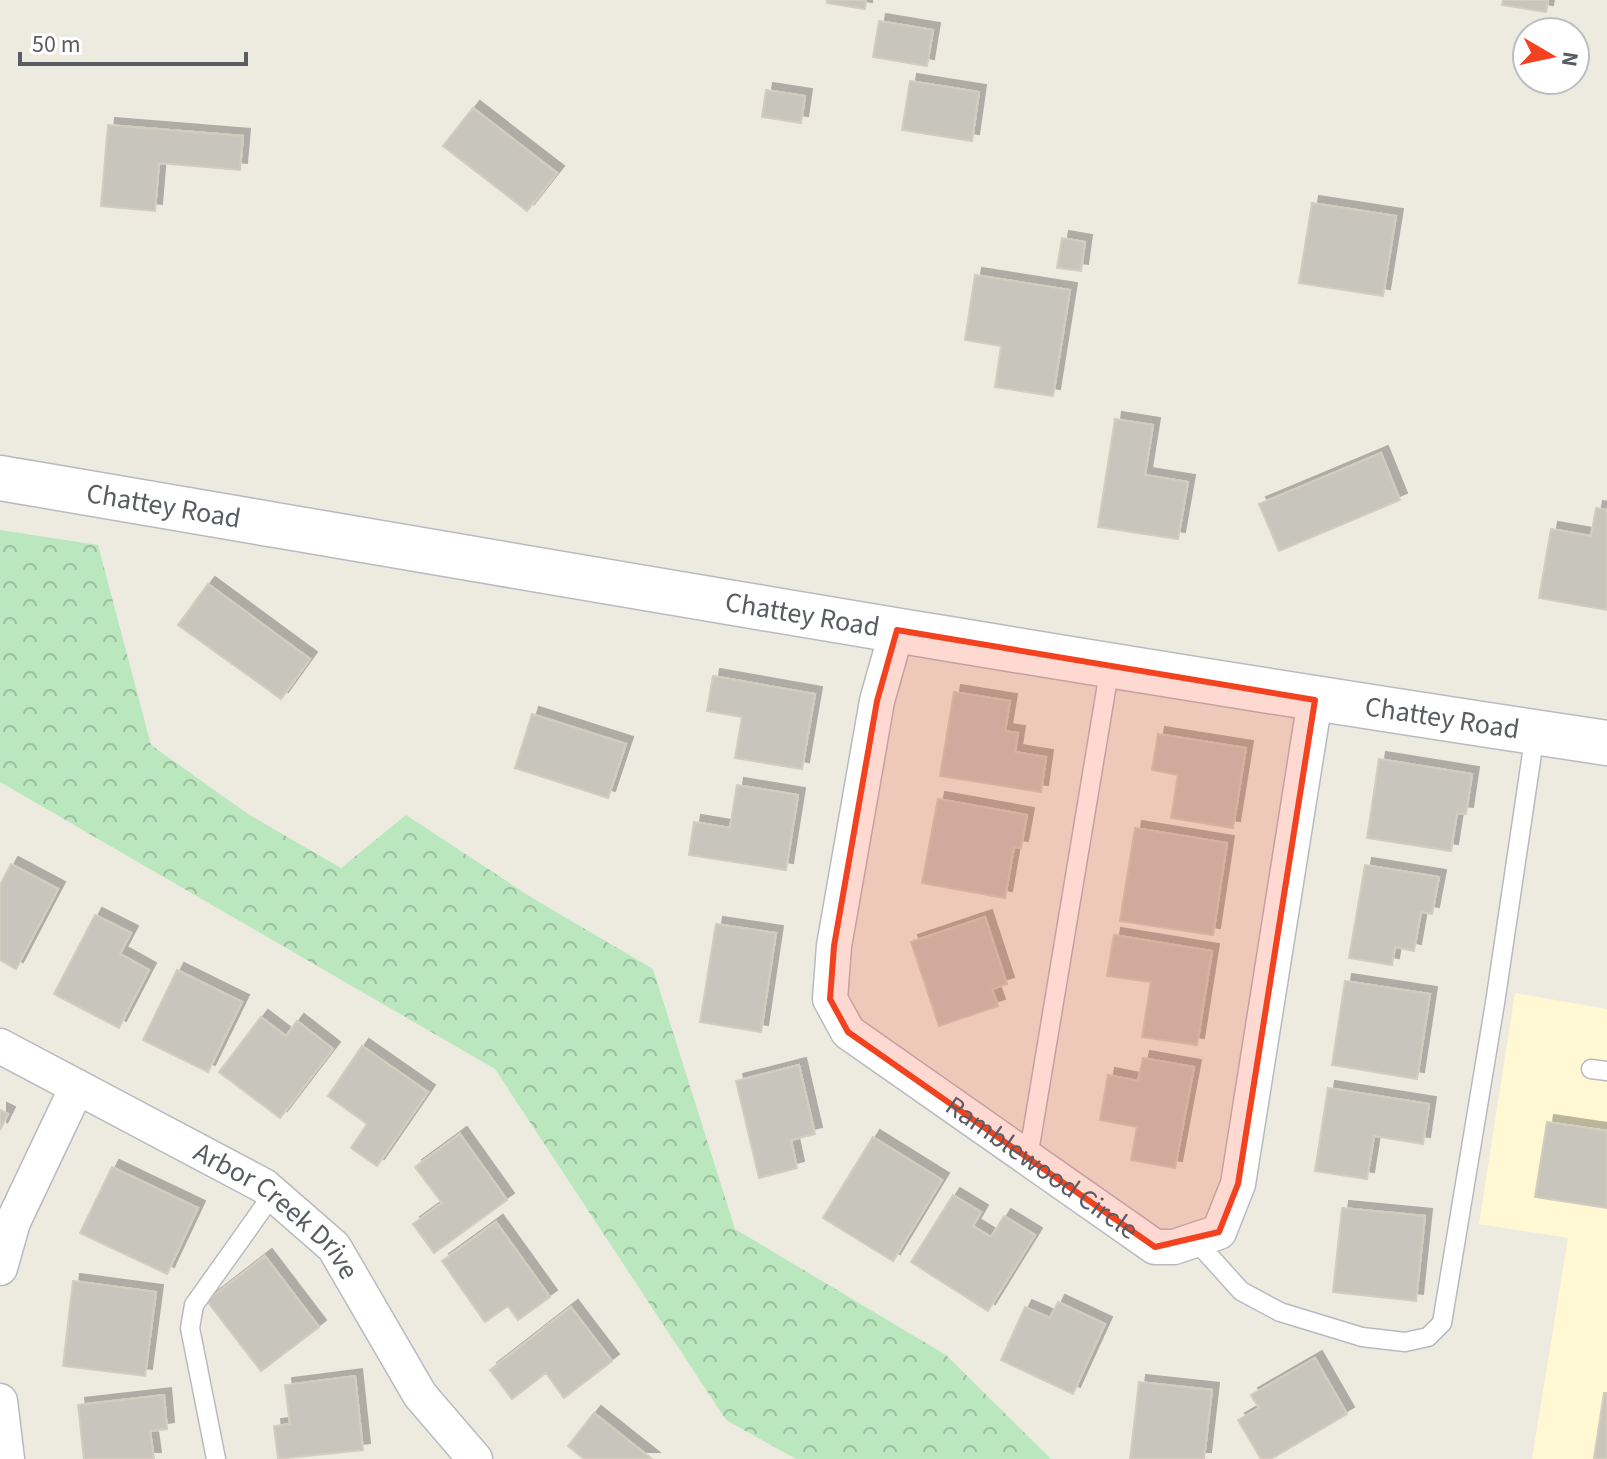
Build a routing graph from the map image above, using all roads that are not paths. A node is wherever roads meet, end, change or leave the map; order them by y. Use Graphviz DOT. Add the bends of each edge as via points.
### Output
graph roads {
  1 [pos="0,478"];
  2 [pos="897,630"];
  3 [pos="1110,666"];
  4 [pos="1315,700"];
  5 [pos="1535,733"];
  6 [pos="1607,743"];
  7 [pos="0,1046"];
  8 [pos="77,1087"];
  9 [pos="1028,1158"];
  10 [pos="273,1194"];
  11 [pos="1195,1240"];
  12 [pos="0,1268"];
  13 [pos="0,1401"];
  14 [pos="7,1459"];
  15 [pos="216,1459"];
  16 [pos="475,1459"];
  1 -- 2 [label="street, Chattey Road"];
  2 -- 3 [label="street, Chattey Road"];
  2 -- 9 [label="street, Ramblewood Circle" via="877,701 834,946 830,999 848,1032"];
  3 -- 4 [label="street, Chattey Road"];
  3 -- 9 [label="lane"];
  4 -- 5 [label="street, Chattey Road"];
  4 -- 11 [label="street, Ramblewood Circle" via="1238,1184 1219,1232"];
  5 -- 6 [label="street, Chattey Road"];
  5 -- 11 [label="lane" via="1442,1323 1428,1337 1405,1342 1362,1337 1280,1312 1241,1291"];
  7 -- 8 [label="street, Arbor Creek Drive"];
  8 -- 10 [label="street, Arbor Creek Drive"];
  8 -- 12 [label="street" via="13,1222"];
  9 -- 11 [label="street, Ramblewood Circle" via="1155,1247"];
  10 -- 15 [label="lane" via="194,1305 190,1328"];
  10 -- 16 [label="street, Arbor Creek Drive" via="334,1247 420,1395"];
  13 -- 14 [label="street"];
}
